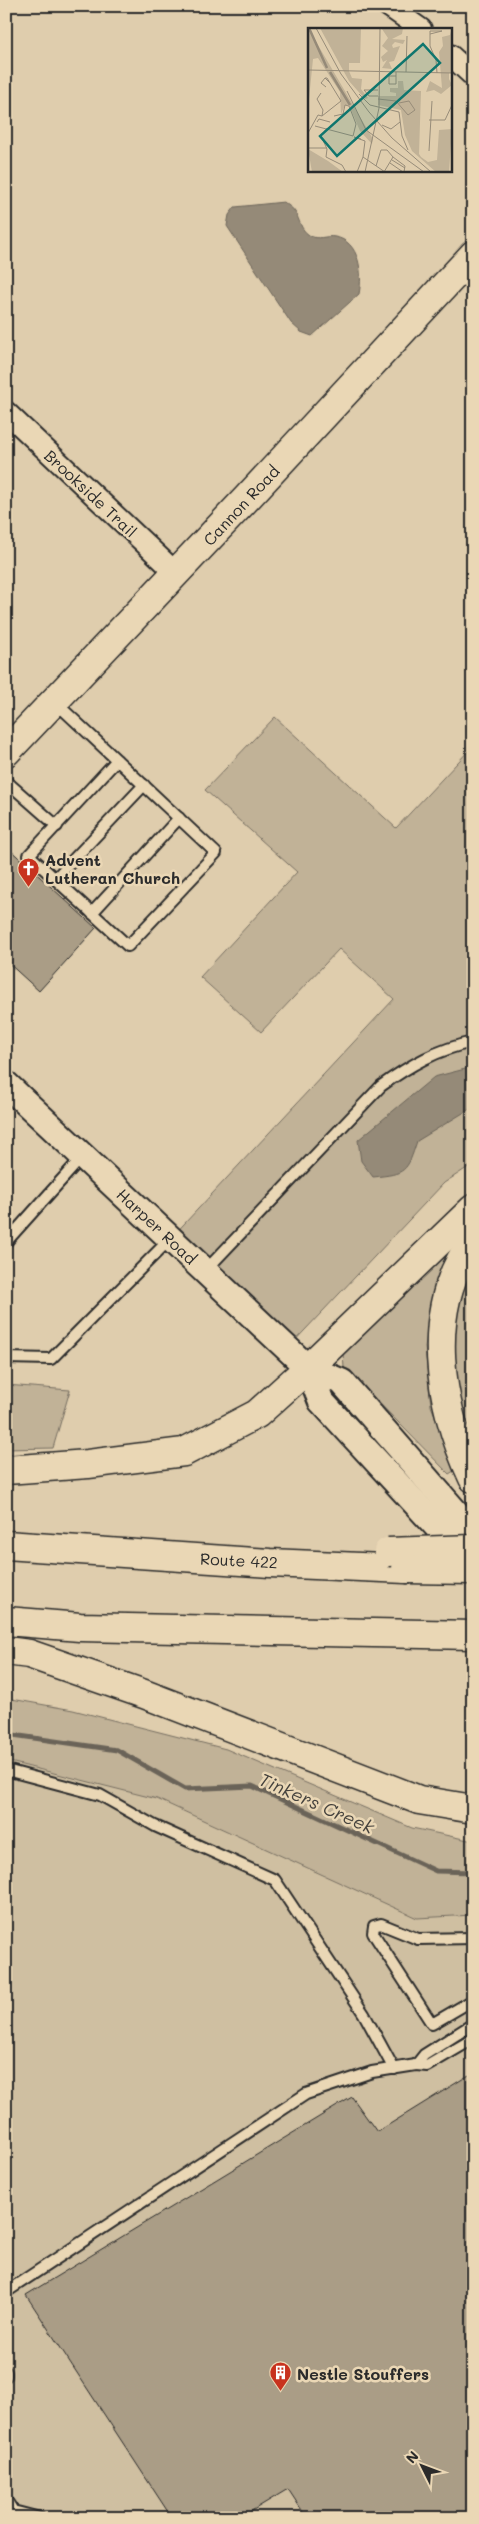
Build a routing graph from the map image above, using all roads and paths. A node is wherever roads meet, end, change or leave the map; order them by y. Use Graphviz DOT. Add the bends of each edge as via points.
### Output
graph roads {
  1 [pos="388,6"];
  2 [pos="420,28"];
  3 [pos="452,57"];
  4 [pos="473,76"];
  5 [pos="473,255"];
  6 [pos="6,412"];
  7 [pos="176,573"];
  8 [pos="54,701"];
  9 [pos="6,752"];
  10 [pos="117,760"];
  11 [pos="6,781"];
  12 [pos="144,785"];
  13 [pos="179,818"];
  14 [pos="57,826"];
  15 [pos="55,879"];
  16 [pos="92,913"];
  17 [pos="473,1042"];
  18 [pos="6,1084"];
  19 [pos="83,1156"];
  20 [pos="473,1209"];
  21 [pos="170,1239"];
  22 [pos="473,1241"];
  23 [pos="6,1242"];
  24 [pos="205,1272"];
  25 [pos="6,1358"];
  26 [pos="308,1368"];
  27 [pos="6,1470"];
  28 [pos="473,1478"];
  29 [pos="473,1532"];
  30 [pos="6,1545"];
  31 [pos="473,1549"];
  32 [pos="397,1560"];
  33 [pos="473,1570"];
  34 [pos="6,1621"];
  35 [pos="468,1635"];
  36 [pos="6,1651"];
  37 [pos="6,1770"];
  38 [pos="473,1809"];
  39 [pos="473,1938"];
  40 [pos="473,2000"];
  41 [pos="473,2024"];
  42 [pos="473,2038"];
  43 [pos="416,2065"];
  44 [pos="394,2068"];
  45 [pos="6,2292"];
  46 [pos="6,2500"];
  47 [pos="40,2518"];
  1 -- 2 [label="street"];
  3 -- 4 [label="street"];
  5 -- 7 [label="main road, Cannon Road"];
  6 -- 7 [label="street, Brookside Trail"];
  7 -- 8 [label="main road, Cannon Road"];
  8 -- 9 [label="main road, Cannon Road"];
  8 -- 10 [label="lane"];
  10 -- 12 [label="lane"];
  10 -- 14 [label="lane"];
  11 -- 14 [label="lane"];
  12 -- 13 [label="lane"];
  12 -- 15 [label="lane"];
  13 -- 16 [label="lane"];
  13 -- 16 [label="lane" via="216,853 128,946"];
  14 -- 15 [label="lane" via="29,855"];
  15 -- 16 [label="lane"];
  17 -- 24 [label="lane" via="428,1056 381,1086"];
  18 -- 19 [label="street, Harper Road"];
  19 -- 21 [label="street, Harper Road"];
  19 -- 23 [label="lane"];
  20 -- 26 [label="main road"];
  21 -- 24 [label="street, Harper Road"];
  21 -- 25 [label="lane" via="51,1359"];
  22 -- 28 [label="main road" via="462,1255 449,1285 441,1339 445,1401 458,1446"];
  24 -- 26 [label="street, Harper Road"];
  26 -- 27 [label="main road" via="257,1414 184,1452"];
  26 -- 29 [label="street, Harper Road" via="342,1382"];
  26 -- 33 [label="street, Harper Road" via="321,1402"];
  30 -- 32 [label="main road, Route 422" via="270,1562"];
  31 -- 32 [label="main road, bridge"];
  32 -- 33 [label="main road, bridge"];
  34 -- 35 [label="main road" via="80,1627"];
  36 -- 38 [label="main road" via="28,1654 144,1694 419,1800"];
  37 -- 44 [label="lane" via="100,1795 155,1826 275,1880 364,2014"];
  39 -- 40 [label="lane" via="418,1938 381,1924 374,1926 373,1933 432,2024"];
  41 -- 43 [label="lane" via="424,2055"];
  42 -- 43 [label="lane" via="427,2066"];
  43 -- 44 [label="lane"];
  44 -- 45 [label="lane" via="306,2094"];
  46 -- 47 [label="lane" via="13,2511"];
}
